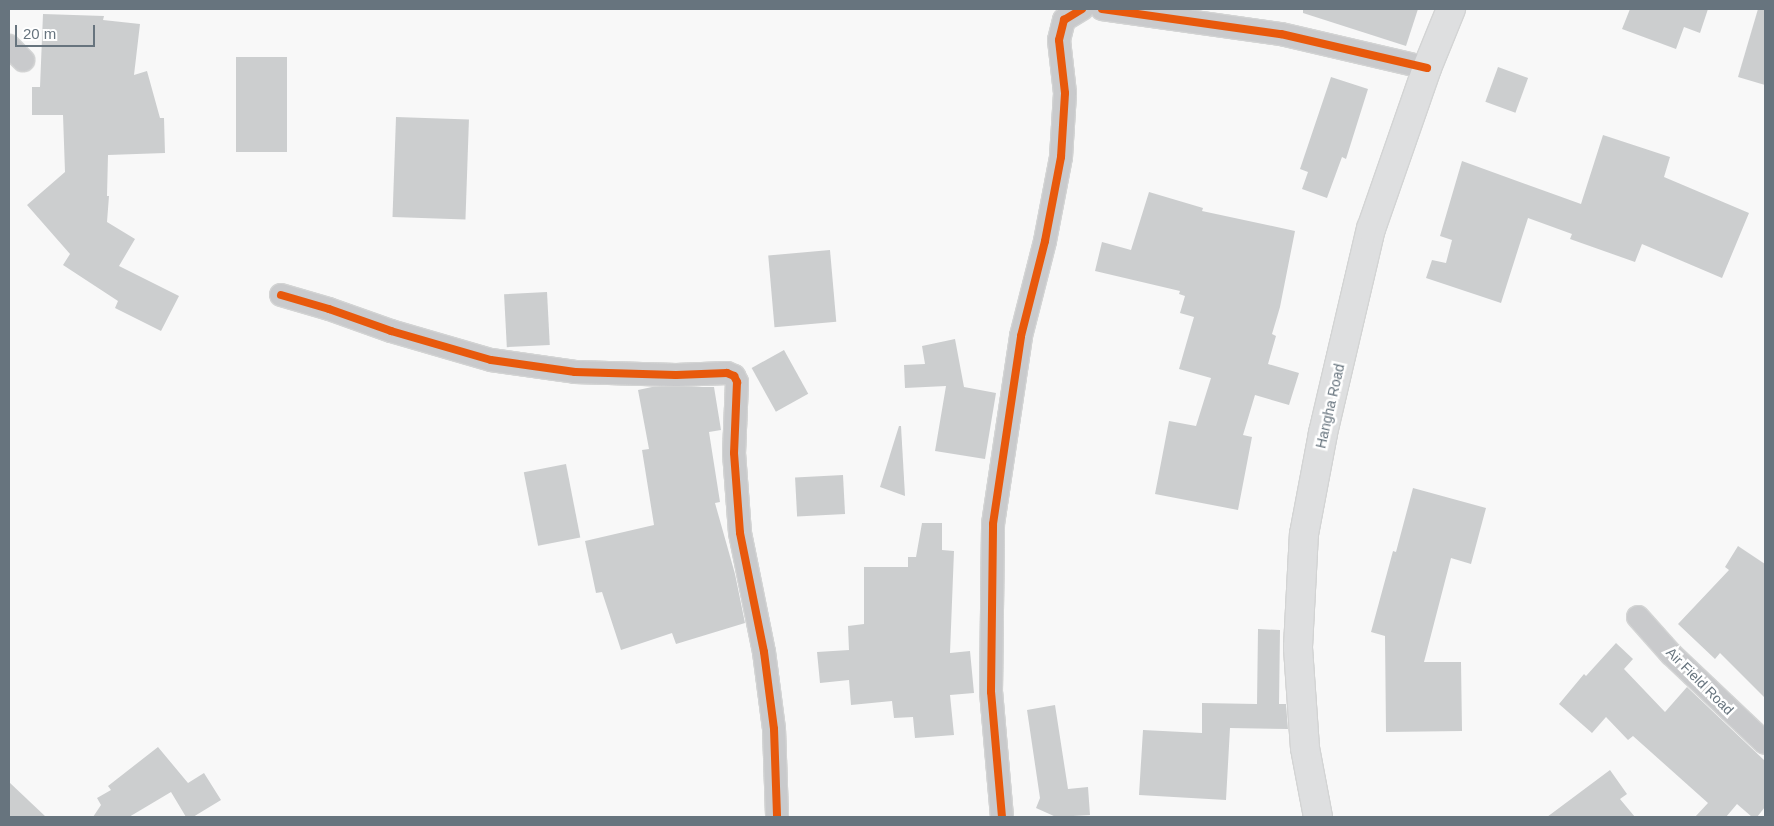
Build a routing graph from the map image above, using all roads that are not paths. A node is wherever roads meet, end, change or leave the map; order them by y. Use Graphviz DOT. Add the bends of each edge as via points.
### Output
graph roads {
  1 [pos="1082,9"];
  2 [pos="1102,9"];
  3 [pos="1451,9"];
  4 [pos="1426,68"];
  5 [pos="281,295"];
  6 [pos="1638,617"];
  7 [pos="1765,743"];
  8 [pos="777,817"];
  9 [pos="1002,817"];
  10 [pos="1318,817"];
  1 -- 9 [label="street" via="1064,20 1059,40 1065,92 1061,157 1045,241 1021,336 993,524 991,692"];
  2 -- 4 [label="street" via="1281,34"];
  3 -- 4 [label="highway, Hangha Road"];
  4 -- 10 [label="highway, Hangha Road" via="1371,228 1323,433 1304,534 1298,647 1305,748"];
  5 -- 8 [label="street" via="491,360 575,372 727,373 734,376 737,382 734,453 740,533 764,652 774,729"];
  6 -- 7 [label="street, Air Field Road"];
}
